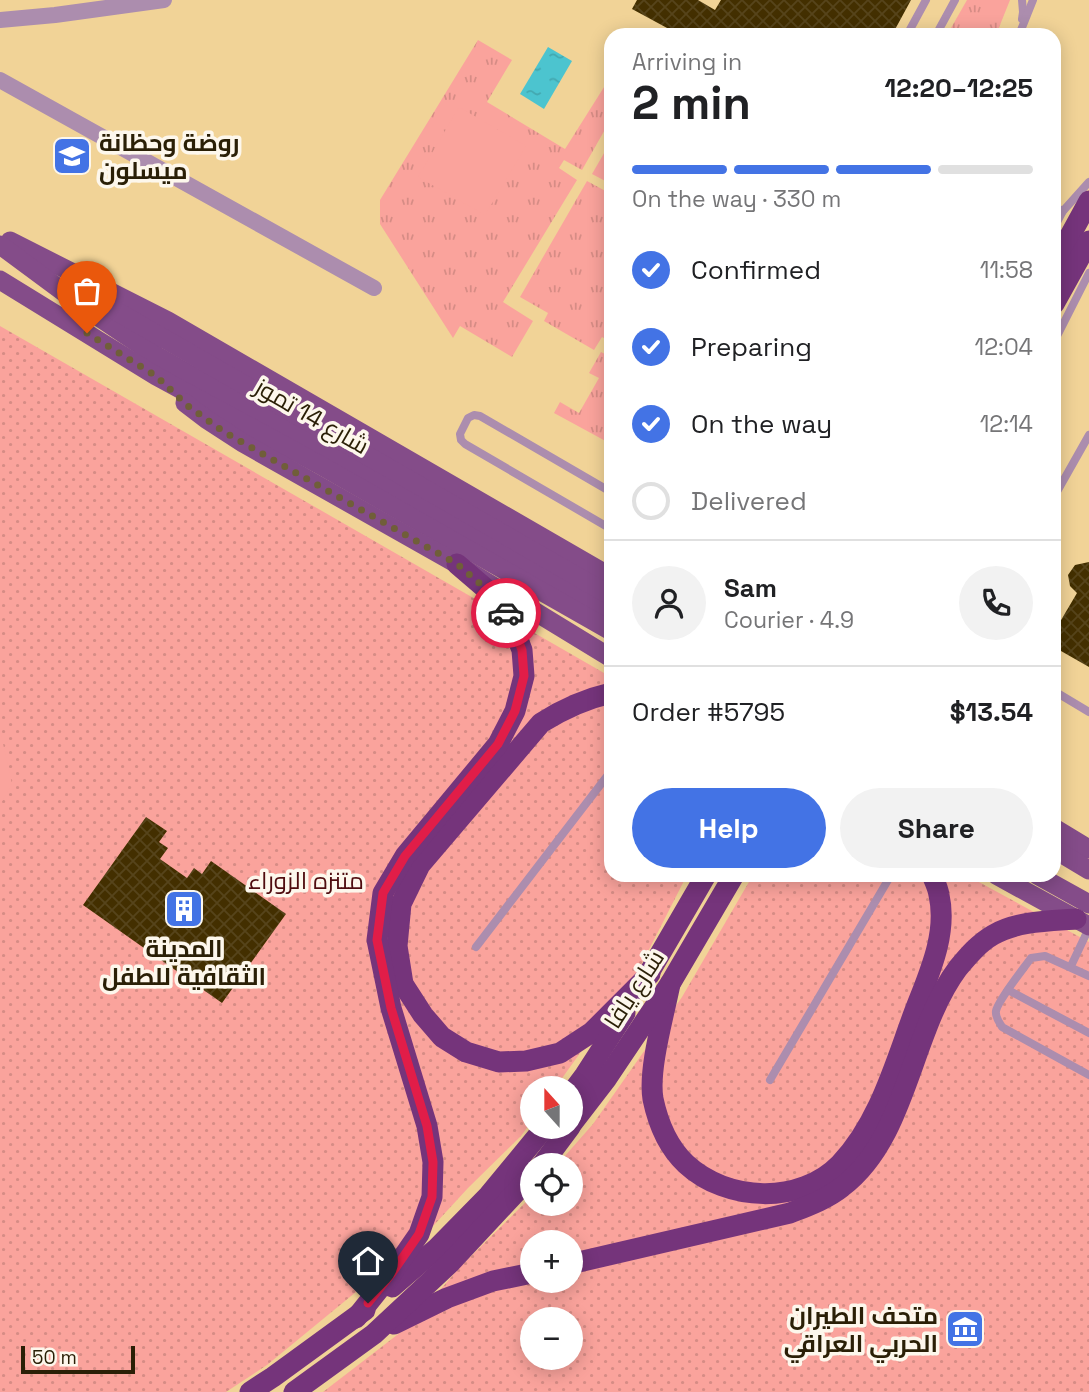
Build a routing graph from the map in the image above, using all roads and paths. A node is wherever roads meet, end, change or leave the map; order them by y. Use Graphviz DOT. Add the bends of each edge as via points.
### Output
graph roads {
  1 [pos="164,0"];
  2 [pos="926,0"];
  3 [pos="955,0"];
  4 [pos="1022,0"];
  5 [pos="1033,0"];
  6 [pos="0,20"];
  7 [pos="911,28"];
  8 [pos="940,28"];
  9 [pos="1020,28"];
  10 [pos="1021,28"];
  11 [pos="0,80"];
  12 [pos="1089,182"];
  13 [pos="1089,201"];
  14 [pos="1063,211"];
  15 [pos="1061,215"];
  16 [pos="0,241"];
  17 [pos="1089,241"];
  18 [pos="1061,252"];
  19 [pos="1089,273"];
  20 [pos="0,280"];
  21 [pos="374,288"];
  22 [pos="1061,291"];
  23 [pos="1061,328"];
  24 [pos="156,376"];
  25 [pos="1089,435"];
  26 [pos="1061,485"];
  27 [pos="604,488"];
  28 [pos="604,525"];
  29 [pos="457,564"];
  30 [pos="604,573"];
  31 [pos="604,592"];
  32 [pos="604,608"];
  33 [pos="604,627"];
  34 [pos="604,654"];
  35 [pos="604,694"];
  36 [pos="1061,695"];
  37 [pos="1089,712"];
  38 [pos="604,780"];
  39 [pos="1061,832"];
  40 [pos="1089,849"];
  41 [pos="1061,853"];
  42 [pos="1061,868"];
  43 [pos="1089,870"];
  44 [pos="702,882"];
  45 [pos="730,882"];
  46 [pos="887,882"];
  47 [pos="934,882"];
  48 [pos="1010,882"];
  49 [pos="1045,882"];
  50 [pos="1089,884"];
  51 [pos="1086,919"];
  52 [pos="476,947"];
  53 [pos="1071,966"];
  54 [pos="650,974"];
  55 [pos="1089,976"];
  56 [pos="670,984"];
  57 [pos="1008,990"];
  58 [pos="1089,1034"];
  59 [pos="1089,1074"];
  60 [pos="583,1077"];
  61 [pos="770,1080"];
  62 [pos="583,1110"];
  63 [pos="535,1139"];
  64 [pos="520,1188"];
  65 [pos="583,1261"];
  66 [pos="520,1276"];
  67 [pos="356,1318"];
  68 [pos="374,1334"];
  69 [pos="250,1392"];
  70 [pos="294,1392"];
  1 -- 6 [label="street"];
  2 -- 7 [label="lane"];
  3 -- 8 [label="lane"];
  4 -- 9 [label="lane"];
  5 -- 10 [label="lane"];
  11 -- 21 [label="street"];
  12 -- 14 [label="lane"];
  13 -- 18 [label="highway"];
  14 -- 15 [label="lane"];
  16 -- 30 [label="main road, شارع 14 تموز" via="168,321"];
  16 -- 31 [label="main road"];
  16 -- 32 [label="main road, شارع 14 تموز" via="95,315 158,356"];
  17 -- 22 [label="highway"];
  19 -- 23 [label="lane"];
  20 -- 24 [label="main road, شارع 14 تموز"];
  24 -- 29 [label="main road" via="224,432"];
  24 -- 33 [label="main road, شارع 14 تموز"];
  25 -- 26 [label="lane"];
  27 -- 28 [label="lane" via="480,416 468,418 460,435 466,444"];
  29 -- 34 [label="main road"];
  29 -- 67 [label="highway" via="492,594 510,619 522,650 524,676 515,711 498,744 405,856 383,893 377,940 391,1008 427,1126 432,1197 419,1234"];
  35 -- 54 [label="highway" via="541,723 420,865 401,904 397,946 403,984 442,1037 466,1052 499,1062 526,1061 561,1054 593,1032"];
  36 -- 37 [label="lane"];
  38 -- 52 [label="lane"];
  39 -- 40 [label="main road"];
  41 -- 43 [label="main road"];
  42 -- 50 [label="main road"];
  44 -- 54 [label="highway, شارع يافا"];
  45 -- 56 [label="highway, شارع يافا"];
  46 -- 61 [label="lane"];
  47 -- 56 [label="highway" via="941,925 934,958 887,1086 857,1144 838,1166 811,1185 784,1193 730,1189 686,1164 670,1144 653,1096 653,1070"];
  48 -- 51 [label="main road"];
  49 -- 51 [label="main road"];
  51 -- 53 [label="lane"];
  51 -- 65 [label="highway" via="1017,926 993,935 969,954 934,1008 875,1152 843,1186 790,1213"];
  53 -- 55 [label="lane"];
  53 -- 57 [label="lane" via="1045,956 1031,958"];
  54 -- 60 [label="highway, شارع يافا"];
  56 -- 62 [label="highway, شارع يافا"];
  57 -- 58 [label="lane"];
  57 -- 59 [label="lane" via="996,1010 1002,1027"];
  63 -- 67 [label="highway" via="436,1249"];
  64 -- 68 [label="highway" via="450,1263"];
  66 -- 68 [label="highway" via="447,1298"];
  67 -- 69 [label="highway"];
  68 -- 70 [label="highway"];
}
